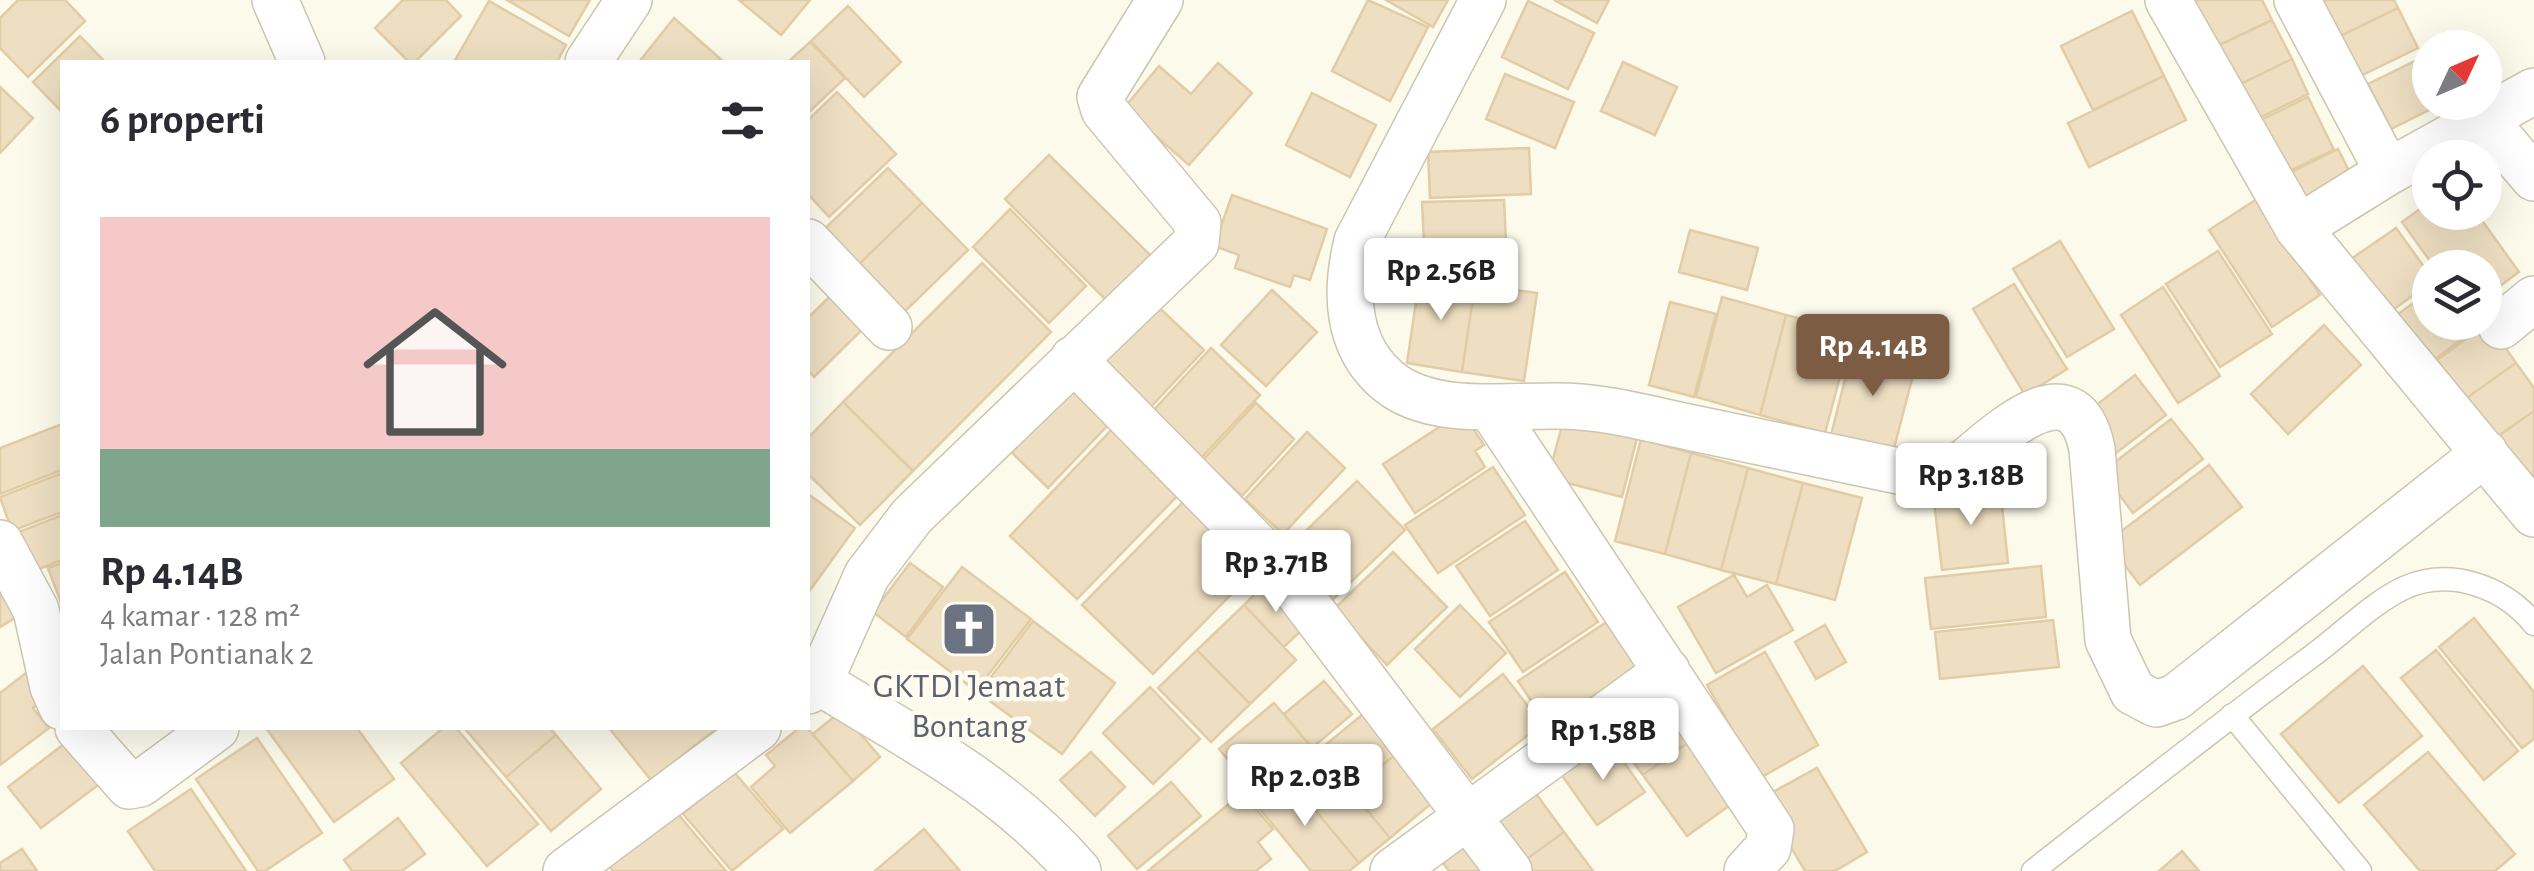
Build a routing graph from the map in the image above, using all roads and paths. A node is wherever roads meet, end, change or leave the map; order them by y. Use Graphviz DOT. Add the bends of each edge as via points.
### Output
graph roads {
  1 [pos="275,0"];
  2 [pos="629,0"];
  3 [pos="1160,0"];
  4 [pos="1482,0"];
  5 [pos="2168,0"];
  6 [pos="2297,0"];
  7 [pos="602,57"];
  8 [pos="301,60"];
  9 [pos="2534,91"];
  10 [pos="2502,110"];
  11 [pos="2484,120"];
  12 [pos="2388,172"];
  13 [pos="2534,178"];
  14 [pos="2312,219"];
  15 [pos="810,244"];
  16 [pos="889,327"];
  17 [pos="1074,359"];
  18 [pos="1490,408"];
  19 [pos="2485,453"];
  20 [pos="2534,514"];
  21 [pos="0,542"];
  22 [pos="2534,624"];
  23 [pos="1667,671"];
  24 [pos="811,683"];
  25 [pos="60,703"];
  26 [pos="2232,715"];
  27 [pos="80,730"];
  28 [pos="213,730"];
  29 [pos="755,730"];
  30 [pos="1466,815"];
  31 [pos="566,871"];
  32 [pos="1078,871"];
  33 [pos="1393,871"];
  34 [pos="1509,871"];
  35 [pos="1748,871"];
  36 [pos="2033,871"];
  37 [pos="2360,871"];
  1 -- 8 [label="street"];
  2 -- 7 [label="street"];
  3 -- 17 [label="street" via="1100,98 1200,233"];
  4 -- 18 [label="street" via="1357,241 1347,280 1362,353 1388,381 1417,397"];
  5 -- 14 [label="street"];
  6 -- 12 [label="street"];
  9 -- 10 [label="street"];
  11 -- 12 [label="street"];
  11 -- 13 [label="street"];
  12 -- 14 [label="street"];
  14 -- 19 [label="street"];
  15 -- 16 [label="street"];
  17 -- 24 [label="street" via="888,544"];
  17 -- 30 [label="street" via="1280,570"];
  18 -- 19 [label="street" via="1608,410 1903,472 1951,474 2040,409 2072,411 2088,427 2108,640 2133,692 2156,704 2176,697"];
  18 -- 23 [label="street"];
  19 -- 20 [label="street"];
  21 -- 25 [label="street" via="36,610"];
  22 -- 26 [label="lane" via="2485,585 2442,580 2404,588"];
  23 -- 30 [label="street"];
  23 -- 35 [label="street" via="1771,829 1768,848"];
  24 -- 32 [label="street" via="948,758 1009,800"];
  26 -- 36 [label="lane"];
  26 -- 37 [label="lane"];
  27 -- 28 [label="street" via="129,786"];
  29 -- 31 [label="street"];
  30 -- 33 [label="street"];
  30 -- 34 [label="street"];
}
